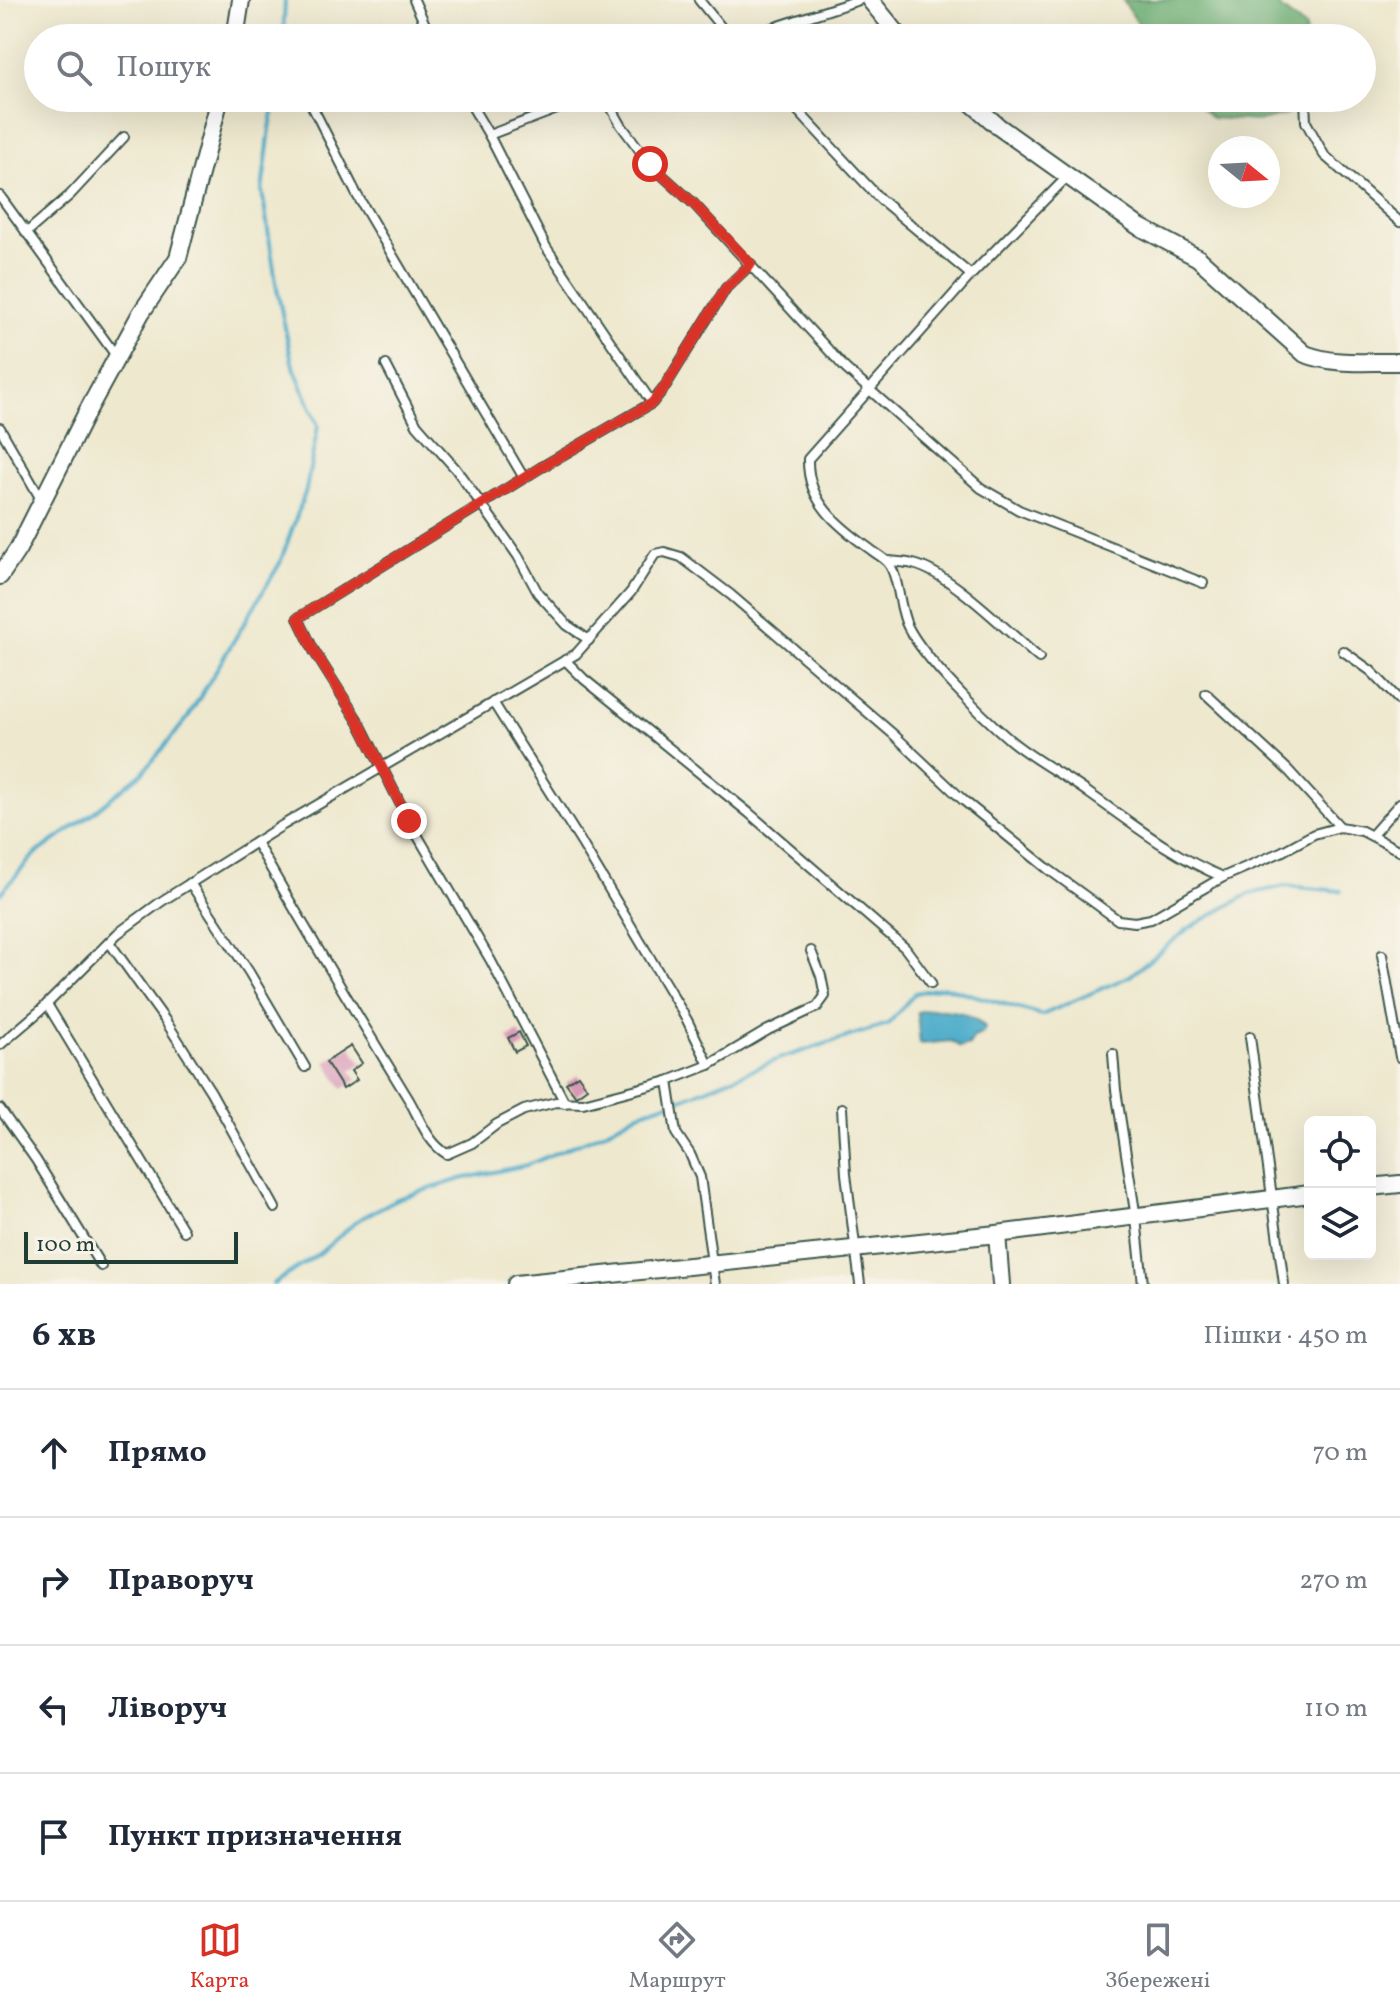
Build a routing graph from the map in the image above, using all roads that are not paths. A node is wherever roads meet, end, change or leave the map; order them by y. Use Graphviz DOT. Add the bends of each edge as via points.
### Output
graph roads {
  1 [pos="241,0"];
  2 [pos="414,0"];
  3 [pos="699,0"];
  4 [pos="859,0"];
  5 [pos="870,0"];
  6 [pos="237,24"];
  7 [pos="425,24"];
  8 [pos="719,24"];
  9 [pos="785,24"];
  10 [pos="890,24"];
  11 [pos="216,112"];
  12 [pos="315,112"];
  13 [pos="475,112"];
  14 [pos="549,112"];
  15 [pos="614,112"];
  16 [pos="799,112"];
  17 [pos="982,112"];
  18 [pos="1306,112"];
  19 [pos="489,135"];
  20 [pos="124,137"];
  21 [pos="1068,176"];
  22 [pos="0,196"];
  23 [pos="1400,222"];
  24 [pos="26,233"];
  25 [pos="751,264"];
  26 [pos="971,275"];
  27 [pos="117,357"];
  28 [pos="1400,362"];
  29 [pos="386,365"];
  30 [pos="869,390"];
  31 [pos="652,403"];
  32 [pos="0,428"];
  33 [pos="524,478"];
  34 [pos="42,502"];
  35 [pos="482,505"];
  36 [pos="888,561"];
  37 [pos="0,576"];
  38 [pos="1203,583"];
  39 [pos="589,640"];
  40 [pos="1343,651"];
  41 [pos="1039,658"];
  42 [pos="565,660"];
  43 [pos="1206,694"];
  44 [pos="1400,701"];
  45 [pos="493,702"];
  46 [pos="382,768"];
  47 [pos="1400,803"];
  48 [pos="1340,827"];
  49 [pos="1372,835"];
  50 [pos="256,842"];
  51 [pos="1400,851"];
  52 [pos="1223,877"];
  53 [pos="190,883"];
  54 [pos="109,942"];
  55 [pos="811,951"];
  56 [pos="1382,955"];
  57 [pos="931,983"];
  58 [pos="47,1004"];
  59 [pos="1250,1037"];
  60 [pos="0,1045"];
  61 [pos="1113,1054"];
  62 [pos="1400,1057"];
  63 [pos="709,1065"];
  64 [pos="305,1067"];
  65 [pos="668,1081"];
  66 [pos="565,1103"];
  67 [pos="842,1108"];
  68 [pos="0,1109"];
  69 [pos="1400,1184"];
  70 [pos="1376,1186"];
  71 [pos="1304,1195"];
  72 [pos="1271,1198"];
  73 [pos="275,1208"];
  74 [pos="1136,1218"];
  75 [pos="184,1231"];
  76 [pos="997,1234"];
  77 [pos="857,1249"];
  78 [pos="713,1263"];
  79 [pos="101,1266"];
  80 [pos="577,1280"];
  81 [pos="516,1284"];
  82 [pos="715,1284"];
  83 [pos="860,1284"];
  84 [pos="1001,1284"];
  85 [pos="1143,1284"];
  86 [pos="1284,1284"];
  1 -- 6 [label="street"];
  2 -- 7 [label="lane"];
  3 -- 8 [label="lane"];
  4 -- 9 [label="lane"];
  5 -- 10 [label="street"];
  11 -- 27 [label="street" via="178,258"];
  12 -- 33 [label="lane" via="357,195"];
  13 -- 19 [label="lane"];
  14 -- 19 [label="lane"];
  15 -- 25 [label="lane" via="650,164"];
  16 -- 26 [label="lane" via="880,199"];
  17 -- 21 [label="street"];
  18 -- 23 [label="lane" via="1324,155"];
  19 -- 31 [label="lane" via="546,247"];
  20 -- 24 [label="lane"];
  21 -- 26 [label="lane"];
  21 -- 28 [label="street" via="1138,226 1198,258 1305,354 1343,364"];
  22 -- 24 [label="lane"];
  24 -- 27 [label="lane"];
  25 -- 30 [label="lane"];
  25 -- 31 [label="lane" via="726,288"];
  26 -- 30 [label="lane"];
  27 -- 34 [label="street"];
  29 -- 35 [label="lane" via="417,425"];
  30 -- 36 [label="lane" via="808,459 808,477 833,520"];
  30 -- 38 [label="lane" via="981,488 1019,510"];
  31 -- 33 [label="lane"];
  32 -- 34 [label="lane"];
  33 -- 35 [label="lane"];
  34 -- 37 [label="street"];
  35 -- 39 [label="lane" via="538,593"];
  35 -- 46 [label="lane" via="298,618"];
  36 -- 41 [label="lane" via="914,564 935,574"];
  36 -- 52 [label="lane" via="908,627 949,680 1011,741 1157,843"];
  39 -- 42 [label="lane"];
  39 -- 52 [label="lane" via="631,592 655,554 681,557 893,734 963,800 1118,920 1151,919"];
  40 -- 44 [label="lane"];
  42 -- 45 [label="lane"];
  42 -- 57 [label="lane" via="905,948"];
  43 -- 48 [label="lane"];
  45 -- 46 [label="lane"];
  45 -- 63 [label="lane" via="687,1020"];
  46 -- 50 [label="lane"];
  46 -- 66 [label="lane"];
  47 -- 49 [label="lane"];
  48 -- 49 [label="lane"];
  48 -- 52 [label="lane"];
  49 -- 51 [label="lane"];
  50 -- 53 [label="lane"];
  50 -- 66 [label="lane" via="435,1148 447,1154 524,1110"];
  53 -- 54 [label="lane"];
  53 -- 64 [label="lane"];
  54 -- 58 [label="lane"];
  54 -- 73 [label="lane" via="211,1092"];
  55 -- 63 [label="lane" via="825,996 817,1007"];
  56 -- 62 [label="lane"];
  58 -- 60 [label="lane"];
  58 -- 75 [label="lane"];
  59 -- 72 [label="lane"];
  61 -- 74 [label="lane"];
  63 -- 65 [label="lane"];
  65 -- 66 [label="lane"];
  65 -- 78 [label="lane" via="676,1133 700,1177"];
  67 -- 77 [label="lane"];
  68 -- 79 [label="lane"];
  69 -- 70 [label="street"];
  71 -- 72 [label="street"];
  72 -- 74 [label="street"];
  72 -- 86 [label="lane"];
  74 -- 76 [label="street"];
  74 -- 85 [label="lane"];
  76 -- 77 [label="street"];
  76 -- 84 [label="street"];
  77 -- 78 [label="street"];
  77 -- 83 [label="lane"];
  78 -- 80 [label="street"];
  78 -- 82 [label="lane"];
  80 -- 81 [label="street"];
}
